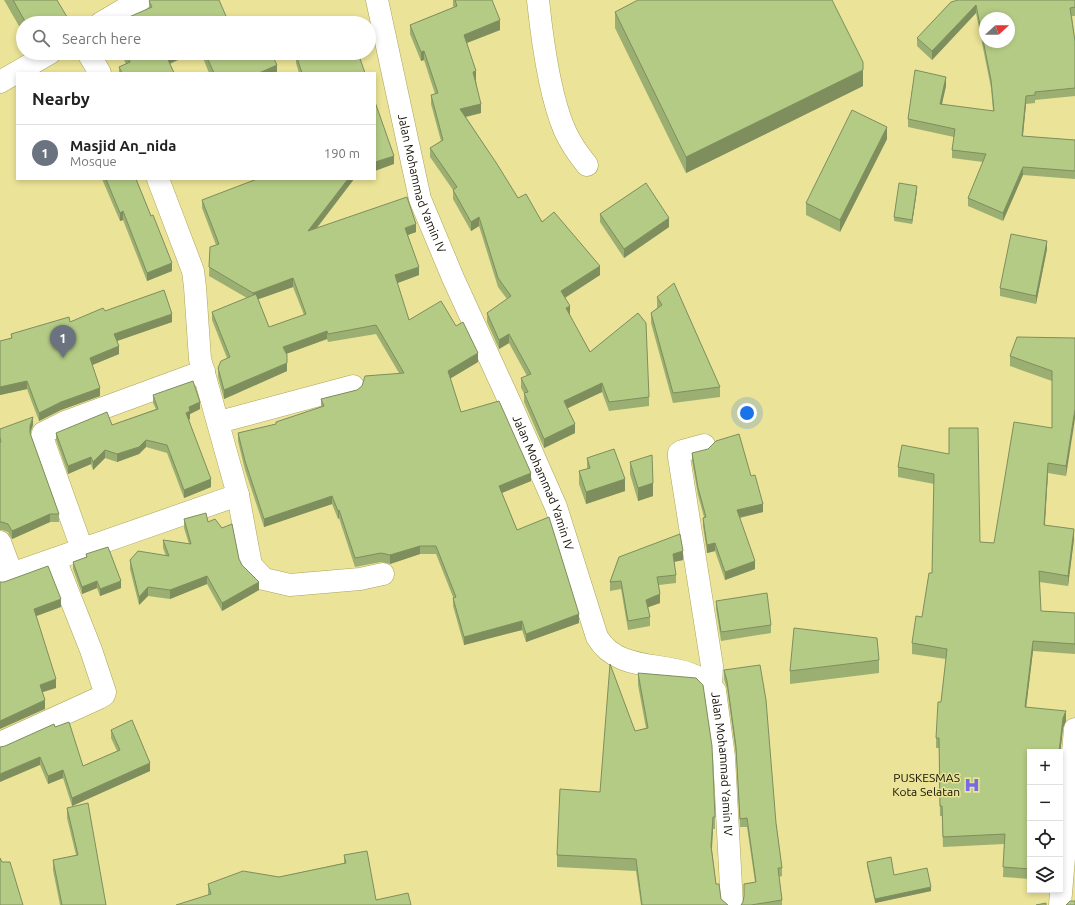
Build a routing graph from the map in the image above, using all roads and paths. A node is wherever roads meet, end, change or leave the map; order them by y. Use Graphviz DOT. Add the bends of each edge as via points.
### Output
graph roads {
  1 [pos="140,0"];
  2 [pos="377,0"];
  3 [pos="538,0"];
  4 [pos="113,16"];
  5 [pos="38,60"];
  6 [pos="92,60"];
  7 [pos="17,72"];
  8 [pos="99,72"];
  9 [pos="16,73"];
  10 [pos="0,82"];
  11 [pos="587,165"];
  12 [pos="158,180"];
  13 [pos="204,371"];
  14 [pos="353,386"];
  15 [pos="219,422"];
  16 [pos="704,445"];
  17 [pos="238,495"];
  18 [pos="0,542"];
  19 [pos="82,549"];
  20 [pos="54,559"];
  21 [pos="384,574"];
  22 [pos="6,576"];
  23 [pos="711,687"];
  24 [pos="1075,729"];
  25 [pos="0,743"];
  26 [pos="732,905"];
  27 [pos="1060,905"];
  1 -- 4 [label="street"];
  2 -- 23 [label="street, Jalan Mohammad Yamin IV" via="420,200 452,278 556,507 597,637 606,651 619,659 696,675"];
  3 -- 11 [label="street" via="552,87 563,124 576,151"];
  5 -- 7 [label="street"];
  6 -- 8 [label="street"];
  9 -- 10 [label="street"];
  12 -- 13 [label="street" via="193,271 200,359"];
  13 -- 15 [label="street"];
  13 -- 19 [label="street" via="42,433"];
  14 -- 15 [label="street"];
  15 -- 17 [label="street"];
  16 -- 23 [label="street" via="682,451 679,457 712,666"];
  17 -- 19 [label="street"];
  17 -- 21 [label="street" via="251,565 264,578 290,585 360,579"];
  18 -- 22 [label="street"];
  19 -- 20 [label="street"];
  20 -- 22 [label="street"];
  20 -- 25 [label="street" via="106,692 99,698"];
  23 -- 26 [label="street, Jalan Mohammad Yamin IV" via="715,690 724,757"];
  24 -- 27 [label="street"];
}
